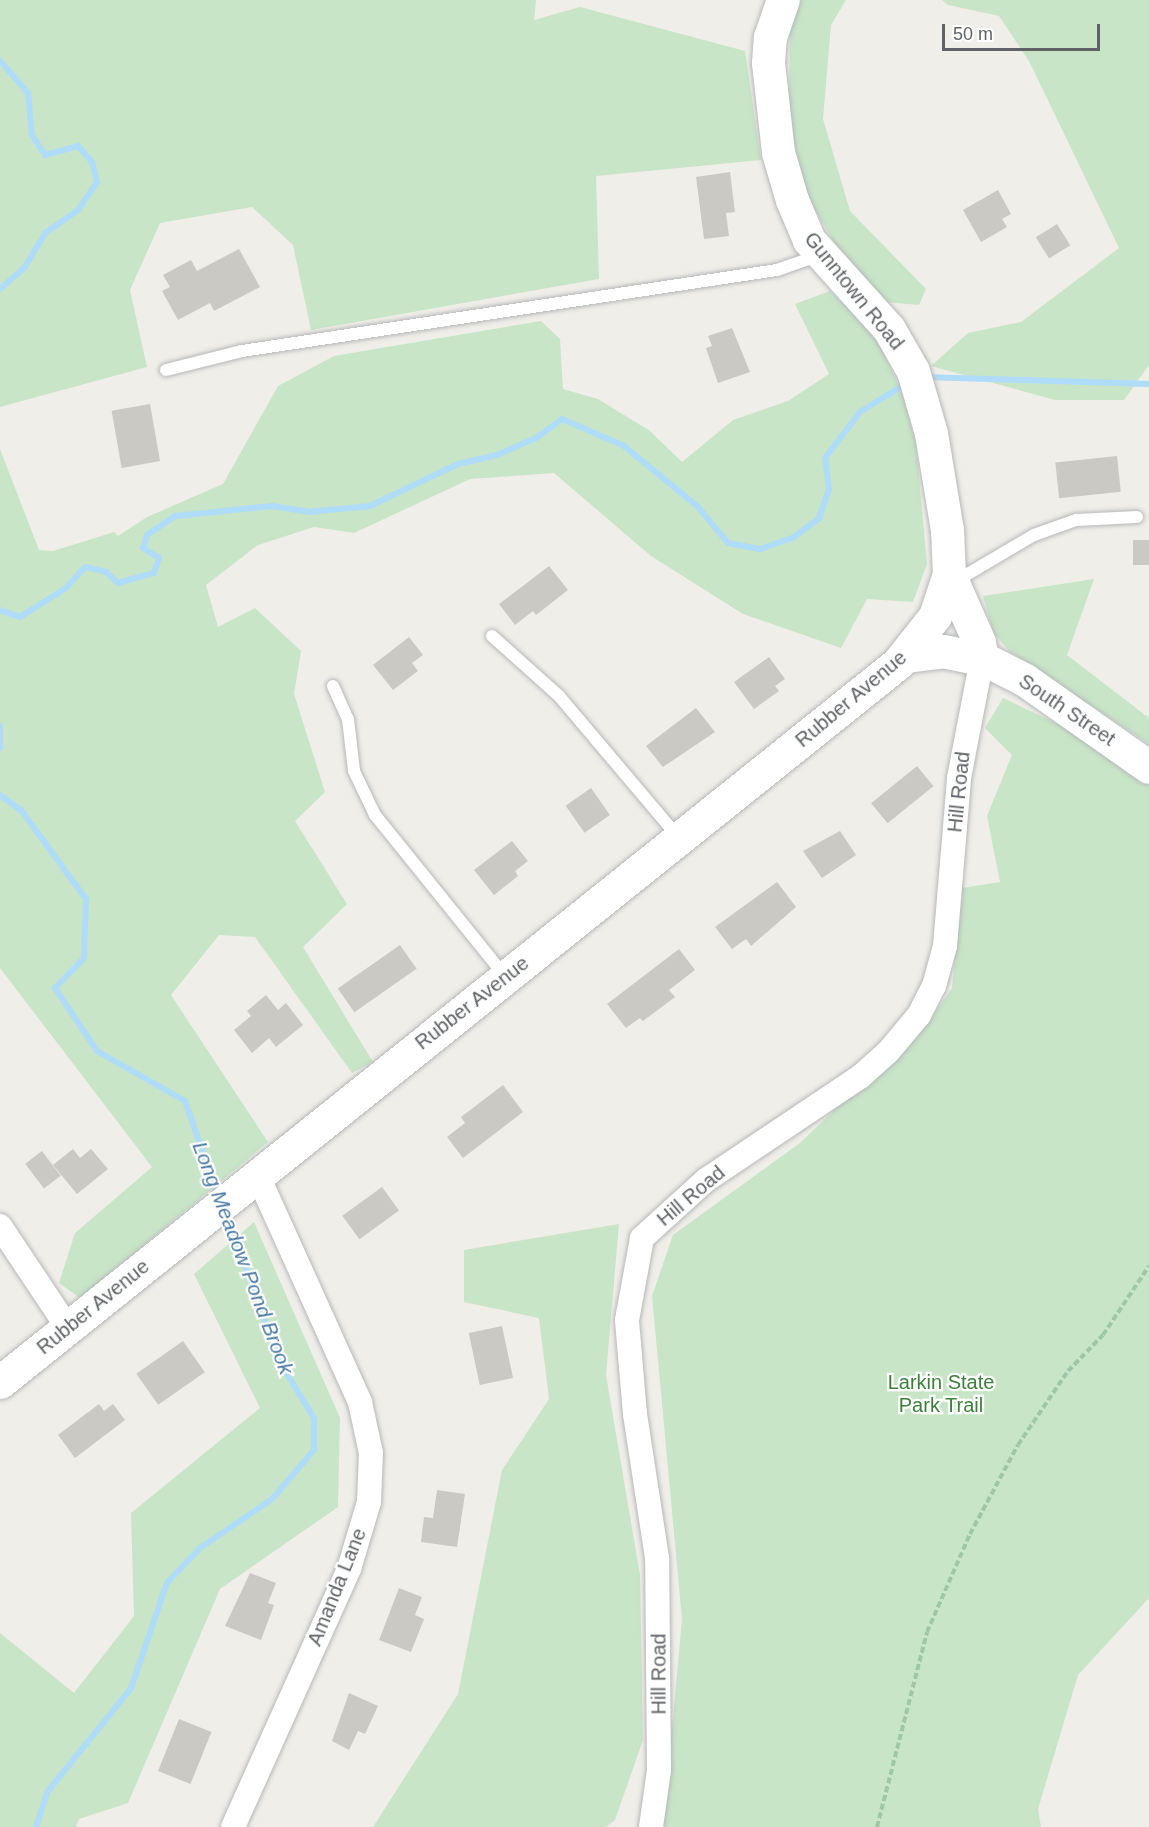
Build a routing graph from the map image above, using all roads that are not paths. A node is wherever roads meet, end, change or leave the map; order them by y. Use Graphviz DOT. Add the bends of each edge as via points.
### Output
graph roads {
  1 [pos="783,0"];
  2 [pos="820,255"];
  3 [pos="166,370"];
  4 [pos="1137,518"];
  5 [pos="949,574"];
  6 [pos="935,616"];
  7 [pos="492,636"];
  8 [pos="905,656"];
  9 [pos="982,659"];
  10 [pos="333,686"];
  11 [pos="1149,767"];
  12 [pos="680,839"];
  13 [pos="506,976"];
  14 [pos="245,1184"];
  15 [pos="0,1226"];
  16 [pos="68,1328"];
  17 [pos="0,1382"];
  18 [pos="232,1827"];
  19 [pos="651,1827"];
  1 -- 2 [label="street, Gunntown Road" via="770,37 771,121 792,200 803,229"];
  2 -- 3 [label="lane" via="777,270 242,351"];
  2 -- 5 [label="street, Gunntown Road" via="889,329 916,381 943,498"];
  4 -- 5 [label="lane" via="1076,520 1034,535 966,575"];
  5 -- 6 [label="street, Gunntown Road"];
  5 -- 9 [label="street" via="980,642"];
  6 -- 8 [label="street, Rubber Avenue"];
  7 -- 12 [label="lane" via="560,696"];
  8 -- 9 [label="street, South Street" via="943,651"];
  8 -- 12 [label="street, Rubber Avenue"];
  9 -- 11 [label="street, South Street" via="1025,680"];
  9 -- 19 [label="street, Hill Road" via="959,778 945,946 934,986 919,1015 888,1052 860,1077 706,1180 642,1238 627,1320 635,1414 657,1558 659,1770"];
  10 -- 13 [label="lane" via="348,720 354,771 375,815"];
  12 -- 13 [label="street, Rubber Avenue"];
  13 -- 14 [label="street, Rubber Avenue"];
  14 -- 16 [label="street, Rubber Avenue"];
  14 -- 18 [label="street, Amanda Lane" via="360,1402 371,1463 369,1502 349,1569"];
  15 -- 16 [label="street"];
  16 -- 17 [label="street, Rubber Avenue"];
}
